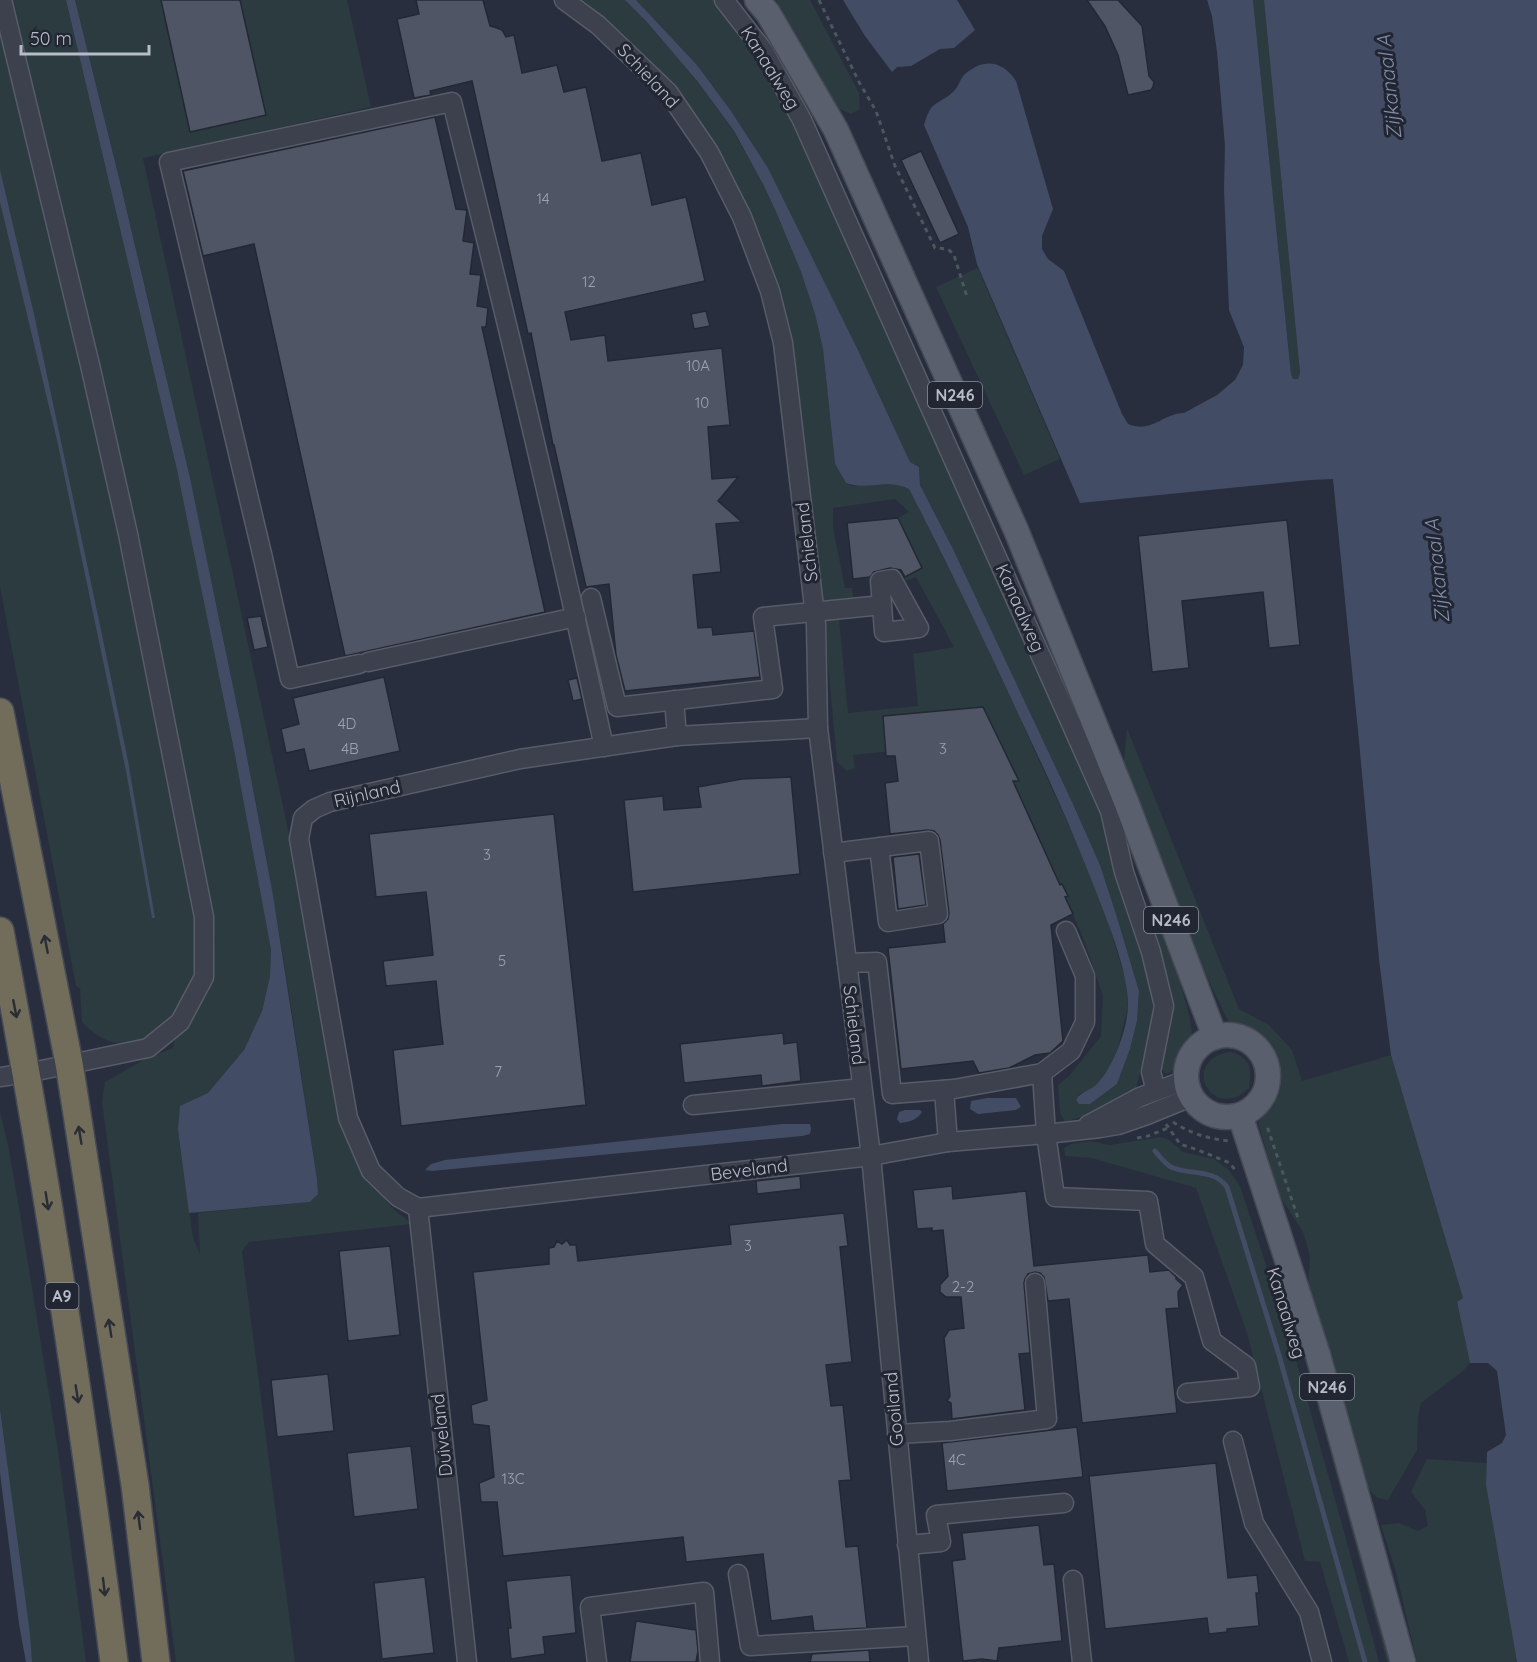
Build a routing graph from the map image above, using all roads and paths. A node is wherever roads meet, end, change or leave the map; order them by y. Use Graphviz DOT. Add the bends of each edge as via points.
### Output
graph roads {
  1 [pos="2,0"];
  2 [pos="564,0"];
  3 [pos="723,0"];
  4 [pos="757,0"];
  5 [pos="819,0"];
  6 [pos="836,130"];
  7 [pos="811,140"];
  8 [pos="967,297"];
  9 [pos="591,598"];
  10 [pos="882,604"];
  11 [pos="815,611"];
  12 [pos="576,617"];
  13 [pos="674,700"];
  14 [pos="0,712"];
  15 [pos="818,728"];
  16 [pos="677,736"];
  17 [pos="604,747"];
  18 [pos="879,847"];
  19 [pos="833,853"];
  20 [pos="0,931"];
  21 [pos="1066,931"];
  22 [pos="847,963"];
  23 [pos="1215,1037"];
  24 [pos="69,1064"];
  25 [pos="27,1073"];
  26 [pos="1042,1073"];
  27 [pos="0,1077"];
  28 [pos="862,1088"];
  29 [pos="1189,1089"];
  30 [pos="944,1090"];
  31 [pos="1156,1091"];
  32 [pos="693,1105"];
  33 [pos="1161,1110"];
  34 [pos="1240,1115"];
  35 [pos="1080,1131"];
  36 [pos="1046,1134"];
  37 [pos="948,1142"];
  38 [pos="871,1156"];
  39 [pos="1235,1171"];
  40 [pos="418,1208"];
  41 [pos="1035,1283"];
  42 [pos="1187,1393"];
  43 [pos="897,1434"];
  44 [pos="1233,1441"];
  45 [pos="1064,1503"];
  46 [pos="907,1545"];
  47 [pos="738,1574"];
  48 [pos="1073,1580"];
  49 [pos="916,1636"];
  50 [pos="114,1662"];
  51 [pos="156,1662"];
  52 [pos="467,1662"];
  53 [pos="597,1662"];
  54 [pos="710,1662"];
  55 [pos="919,1662"];
  56 [pos="1082,1662"];
  57 [pos="1322,1662"];
  58 [pos="1403,1662"];
  1 -- 24 [label="street" via="128,534 204,917 204,978 180,1022 148,1048"];
  2 -- 11 [label="street, Schieland" via="598,25 668,92 709,152 742,217 770,291 783,343"];
  3 -- 7 [label="street, Kanaalweg" via="763,50"];
  4 -- 6 [label="main road, Kanaalweg / N246"];
  5 -- 8 [label="path" via="876,111 895,166 935,248 948,249 954,255"];
  6 -- 7 [label="street"];
  6 -- 23 [label="main road, Kanaalweg / N246" via="1017,530"];
  7 -- 31 [label="street, Kanaalweg" via="1110,811 1164,1006 1151,1072"];
  9 -- 13 [label="street" via="617,707"];
  10 -- 11 [label="street"];
  11 -- 13 [label="street" via="763,617 773,688"];
  11 -- 15 [label="street, Schieland"];
  12 -- 12 [label="street" via="452,102 169,162 290,679"];
  12 -- 17 [label="street"];
  13 -- 16 [label="street"];
  24 -- 14 [label="highway, A9, one-way"];
  15 -- 16 [label="street, Rijnland"];
  15 -- 19 [label="street, Schieland"];
  16 -- 17 [label="street, Rijnland"];
  17 -- 40 [label="street, Rijnland" via="520,759 330,802 303,818 299,839 348,1118 371,1171 398,1197"];
  18 -- 18 [label="street" via="929,841 938,914 888,922"];
  18 -- 19 [label="street"];
  19 -- 22 [label="street, Schieland"];
  20 -- 25 [label="highway, A9, one-way"];
  21 -- 26 [label="street" via="1085,976 1085,1022 1071,1051"];
  22 -- 28 [label="street, Schieland"];
  22 -- 30 [label="street" via="877,962 892,1094"];
  23 -- 29 [label="main road" via="1193,1053 1187,1066"];
  23 -- 34 [label="main road" via="1236,1036 1255,1046 1266,1064 1267,1085 1258,1103"];
  24 -- 25 [label="street"];
  51 -- 24 [label="highway, A9, one-way" via="135,1485"];
  25 -- 27 [label="street"];
  25 -- 50 [label="highway, A9, one-way" via="92,1489"];
  26 -- 30 [label="street"];
  26 -- 36 [label="street"];
  28 -- 32 [label="street"];
  28 -- 38 [label="street, Schieland"];
  29 -- 31 [label="street, Beveland"];
  29 -- 33 [label="street, Beveland"];
  29 -- 34 [label="main road" via="1201,1108 1213,1115"];
  30 -- 37 [label="street"];
  31 -- 35 [label="street, Beveland"];
  33 -- 35 [label="street, Beveland" via="1118,1125"];
  33 -- 39 [label="path" via="1180,1144 1230,1163"];
  34 -- 58 [label="main road, Kanaalweg / N246" via="1318,1355"];
  35 -- 36 [label="street, Beveland"];
  36 -- 37 [label="street, Beveland"];
  36 -- 42 [label="street" via="1055,1197 1148,1201 1155,1244 1194,1277 1212,1341 1246,1366 1250,1387"];
  37 -- 38 [label="street, Beveland"];
  38 -- 40 [label="street, Beveland"];
  38 -- 43 [label="street, Gooiland"];
  40 -- 52 [label="street, Duiveland"];
  41 -- 43 [label="street" via="1047,1419"];
  43 -- 46 [label="street, Gooiland"];
  44 -- 57 [label="street" via="1254,1523 1309,1612"];
  45 -- 46 [label="street" via="936,1515 941,1542"];
  46 -- 49 [label="street, Gooiland"];
  47 -- 49 [label="street" via="750,1647"];
  48 -- 56 [label="street"];
  49 -- 55 [label="street, Gooiland"];
  53 -- 54 [label="street" via="590,1606 704,1592"];
}
